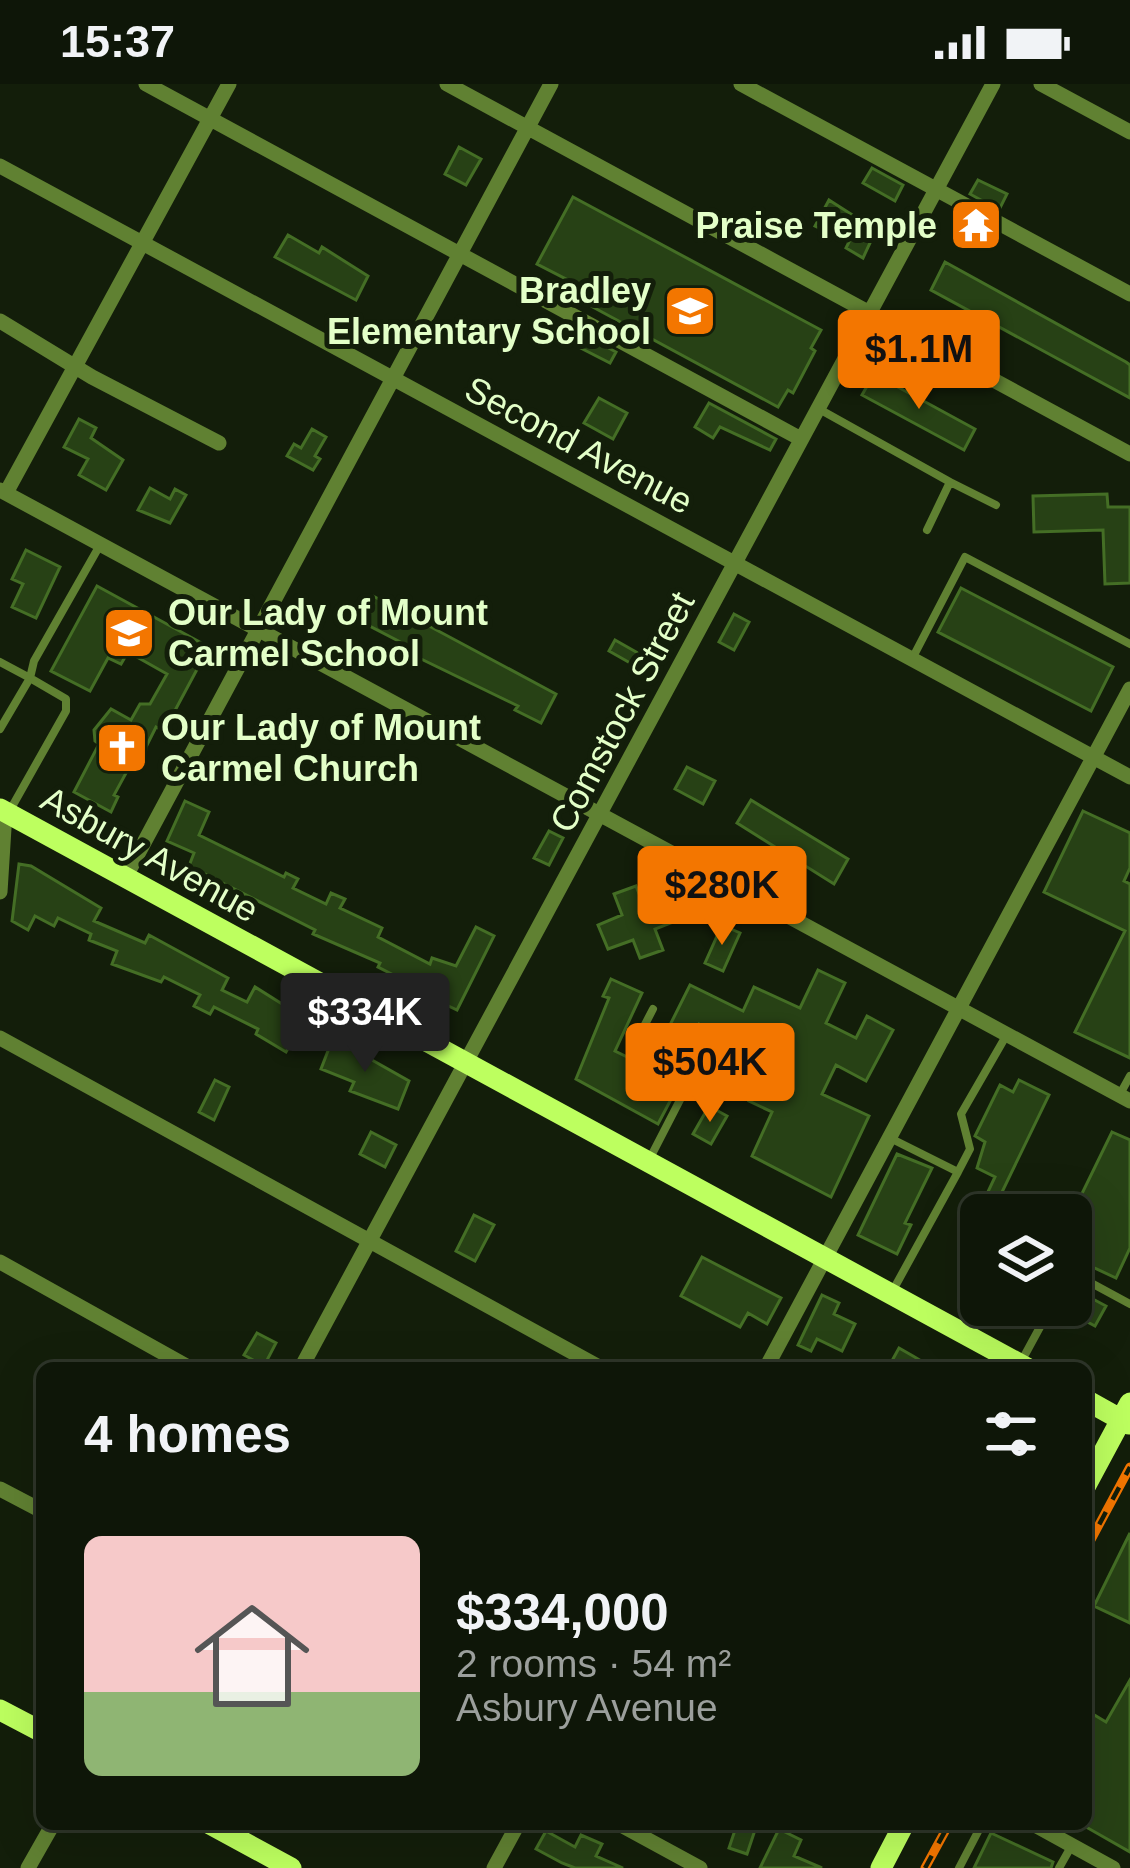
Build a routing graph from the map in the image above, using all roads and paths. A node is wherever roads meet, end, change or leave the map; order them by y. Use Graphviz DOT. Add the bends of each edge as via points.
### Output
graph roads {
  1 [pos="146,84"];
  2 [pos="229,84"];
  3 [pos="446,84"];
  4 [pos="551,84"];
  5 [pos="741,84"];
  6 [pos="993,84"];
  7 [pos="1041,84"];
  8 [pos="210,118"];
  9 [pos="528,128"];
  10 [pos="1130,132"];
  11 [pos="0,166"];
  12 [pos="936,190"];
  13 [pos="143,243"];
  14 [pos="460,254"];
  15 [pos="1130,295"];
  16 [pos="869,313"];
  17 [pos="0,321"];
  18 [pos="77,365"];
  19 [pos="392,378"];
  20 [pos="818,409"];
  21 [pos="801,439"];
  22 [pos="219,443"];
  23 [pos="1130,454"];
  24 [pos="950,482"];
  25 [pos="3,491"];
  26 [pos="996,505"];
  27 [pos="927,530"];
  28 [pos="100,544"];
  29 [pos="736,564"];
  30 [pos="257,629"];
  31 [pos="1130,644"];
  32 [pos="912,659"];
  33 [pos="0,662"];
  34 [pos="30,678"];
  35 [pos="1130,689"];
  36 [pos="0,729"];
  37 [pos="1093,757"];
  38 [pos="1130,777"];
  39 [pos="3,812"];
  40 [pos="601,815"];
  41 [pos="124,878"];
  42 [pos="0,892"];
  43 [pos="958,1008"];
  44 [pos="652,1009"];
  45 [pos="1007,1035"];
  46 [pos="0,1038"];
  47 [pos="708,1044"];
  48 [pos="466,1065"];
  49 [pos="697,1066"];
  50 [pos="1130,1076"];
  51 [pos="1125,1098"];
  52 [pos="888,1137"];
  53 [pos="648,1163"];
  54 [pos="958,1172"];
  55 [pos="370,1241"];
  56 [pos="824,1257"];
  57 [pos="0,1262"];
  58 [pos="1092,1283"];
  59 [pos="890,1294"];
  60 [pos="1130,1304"];
  61 [pos="1042,1326"];
  62 [pos="179,1362"];
  63 [pos="304,1362"];
  64 [pos="590,1362"];
  65 [pos="769,1362"];
  66 [pos="1017,1362"];
  67 [pos="1026,1362"];
  68 [pos="1092,1402"];
  69 [pos="1127,1415"];
  70 [pos="1092,1475"];
  71 [pos="0,1489"];
  72 [pos="36,1508"];
  73 [pos="0,1710"];
  74 [pos="36,1729"];
  75 [pos="50,1830"];
  76 [pos="221,1830"];
  77 [pos="515,1830"];
  78 [pos="630,1830"];
  79 [pos="901,1830"];
  80 [pos="979,1830"];
  81 [pos="1044,1830"];
  82 [pos="1072,1845"];
  83 [pos="28,1868"];
  84 [pos="291,1868"];
  85 [pos="494,1868"];
  86 [pos="700,1868"];
  87 [pos="881,1868"];
  88 [pos="958,1868"];
  89 [pos="1059,1868"];
  90 [pos="1113,1868"];
  1 -- 8 [label="street"];
  2 -- 8 [label="street"];
  3 -- 9 [label="street"];
  4 -- 9 [label="street"];
  5 -- 12 [label="street"];
  6 -- 12 [label="street, Comstock Street"];
  7 -- 10 [label="street"];
  8 -- 13 [label="street"];
  8 -- 14 [label="street"];
  9 -- 14 [label="street"];
  9 -- 16 [label="street"];
  11 -- 13 [label="street, Second Avenue"];
  12 -- 15 [label="street"];
  12 -- 16 [label="street, Comstock Street"];
  13 -- 18 [label="street"];
  13 -- 19 [label="street, Second Avenue"];
  14 -- 19 [label="street"];
  14 -- 21 [label="street"];
  16 -- 20 [label="street, Comstock Street"];
  16 -- 23 [label="street"];
  17 -- 18 [label="street"];
  18 -- 22 [label="street"];
  18 -- 25 [label="street"];
  19 -- 29 [label="street, Second Avenue"];
  19 -- 30 [label="street"];
  20 -- 21 [label="street, Comstock Street"];
  20 -- 24 [label="lane"];
  21 -- 29 [label="street, Comstock Street"];
  24 -- 26 [label="lane"];
  24 -- 27 [label="lane"];
  25 -- 28 [label="street"];
  28 -- 30 [label="street"];
  28 -- 34 [label="lane"];
  29 -- 32 [label="street, Second Avenue"];
  29 -- 40 [label="street, Comstock Street"];
  30 -- 40 [label="street"];
  30 -- 41 [label="street"];
  31 -- 32 [label="lane" via="965,556"];
  32 -- 37 [label="street, Second Avenue"];
  33 -- 34 [label="lane"];
  34 -- 36 [label="lane"];
  34 -- 39 [label="lane" via="66,699 67,710"];
  35 -- 37 [label="street"];
  37 -- 38 [label="street, Second Avenue"];
  37 -- 43 [label="street"];
  39 -- 41 [label="main road, Asbury Avenue"];
  39 -- 42 [label="street"];
  40 -- 43 [label="street"];
  40 -- 48 [label="street, Comstock Street"];
  41 -- 48 [label="main road, Asbury Avenue"];
  43 -- 45 [label="street"];
  43 -- 52 [label="street"];
  44 -- 49 [label="lane" via="639,1036"];
  45 -- 51 [label="street"];
  45 -- 54 [label="lane" via="962,1114 970,1149"];
  46 -- 55 [label="street"];
  47 -- 49 [label="lane"];
  48 -- 53 [label="main road, Asbury Avenue"];
  48 -- 55 [label="street, Comstock Street"];
  49 -- 53 [label="lane"];
  50 -- 51 [label="lane"];
  52 -- 54 [label="lane"];
  52 -- 56 [label="street"];
  53 -- 56 [label="main road, Asbury Avenue"];
  54 -- 59 [label="lane"];
  55 -- 63 [label="street, Comstock Street"];
  55 -- 64 [label="street"];
  56 -- 59 [label="main road, Asbury Avenue"];
  56 -- 65 [label="street"];
  57 -- 62 [label="street"];
  58 -- 60 [label="lane"];
  59 -- 66 [label="main road, Asbury Avenue"];
  61 -- 67 [label="lane"];
  68 -- 69 [label="main road"];
  69 -- 70 [label="main road"];
  71 -- 72 [label="street"];
  73 -- 74 [label="main road"];
  75 -- 83 [label="street"];
  76 -- 84 [label="main road"];
  77 -- 85 [label="street"];
  78 -- 86 [label="street"];
  79 -- 87 [label="main road"];
  80 -- 88 [label="lane"];
  81 -- 82 [label="street"];
  82 -- 89 [label="lane"];
  82 -- 90 [label="street"];
}
